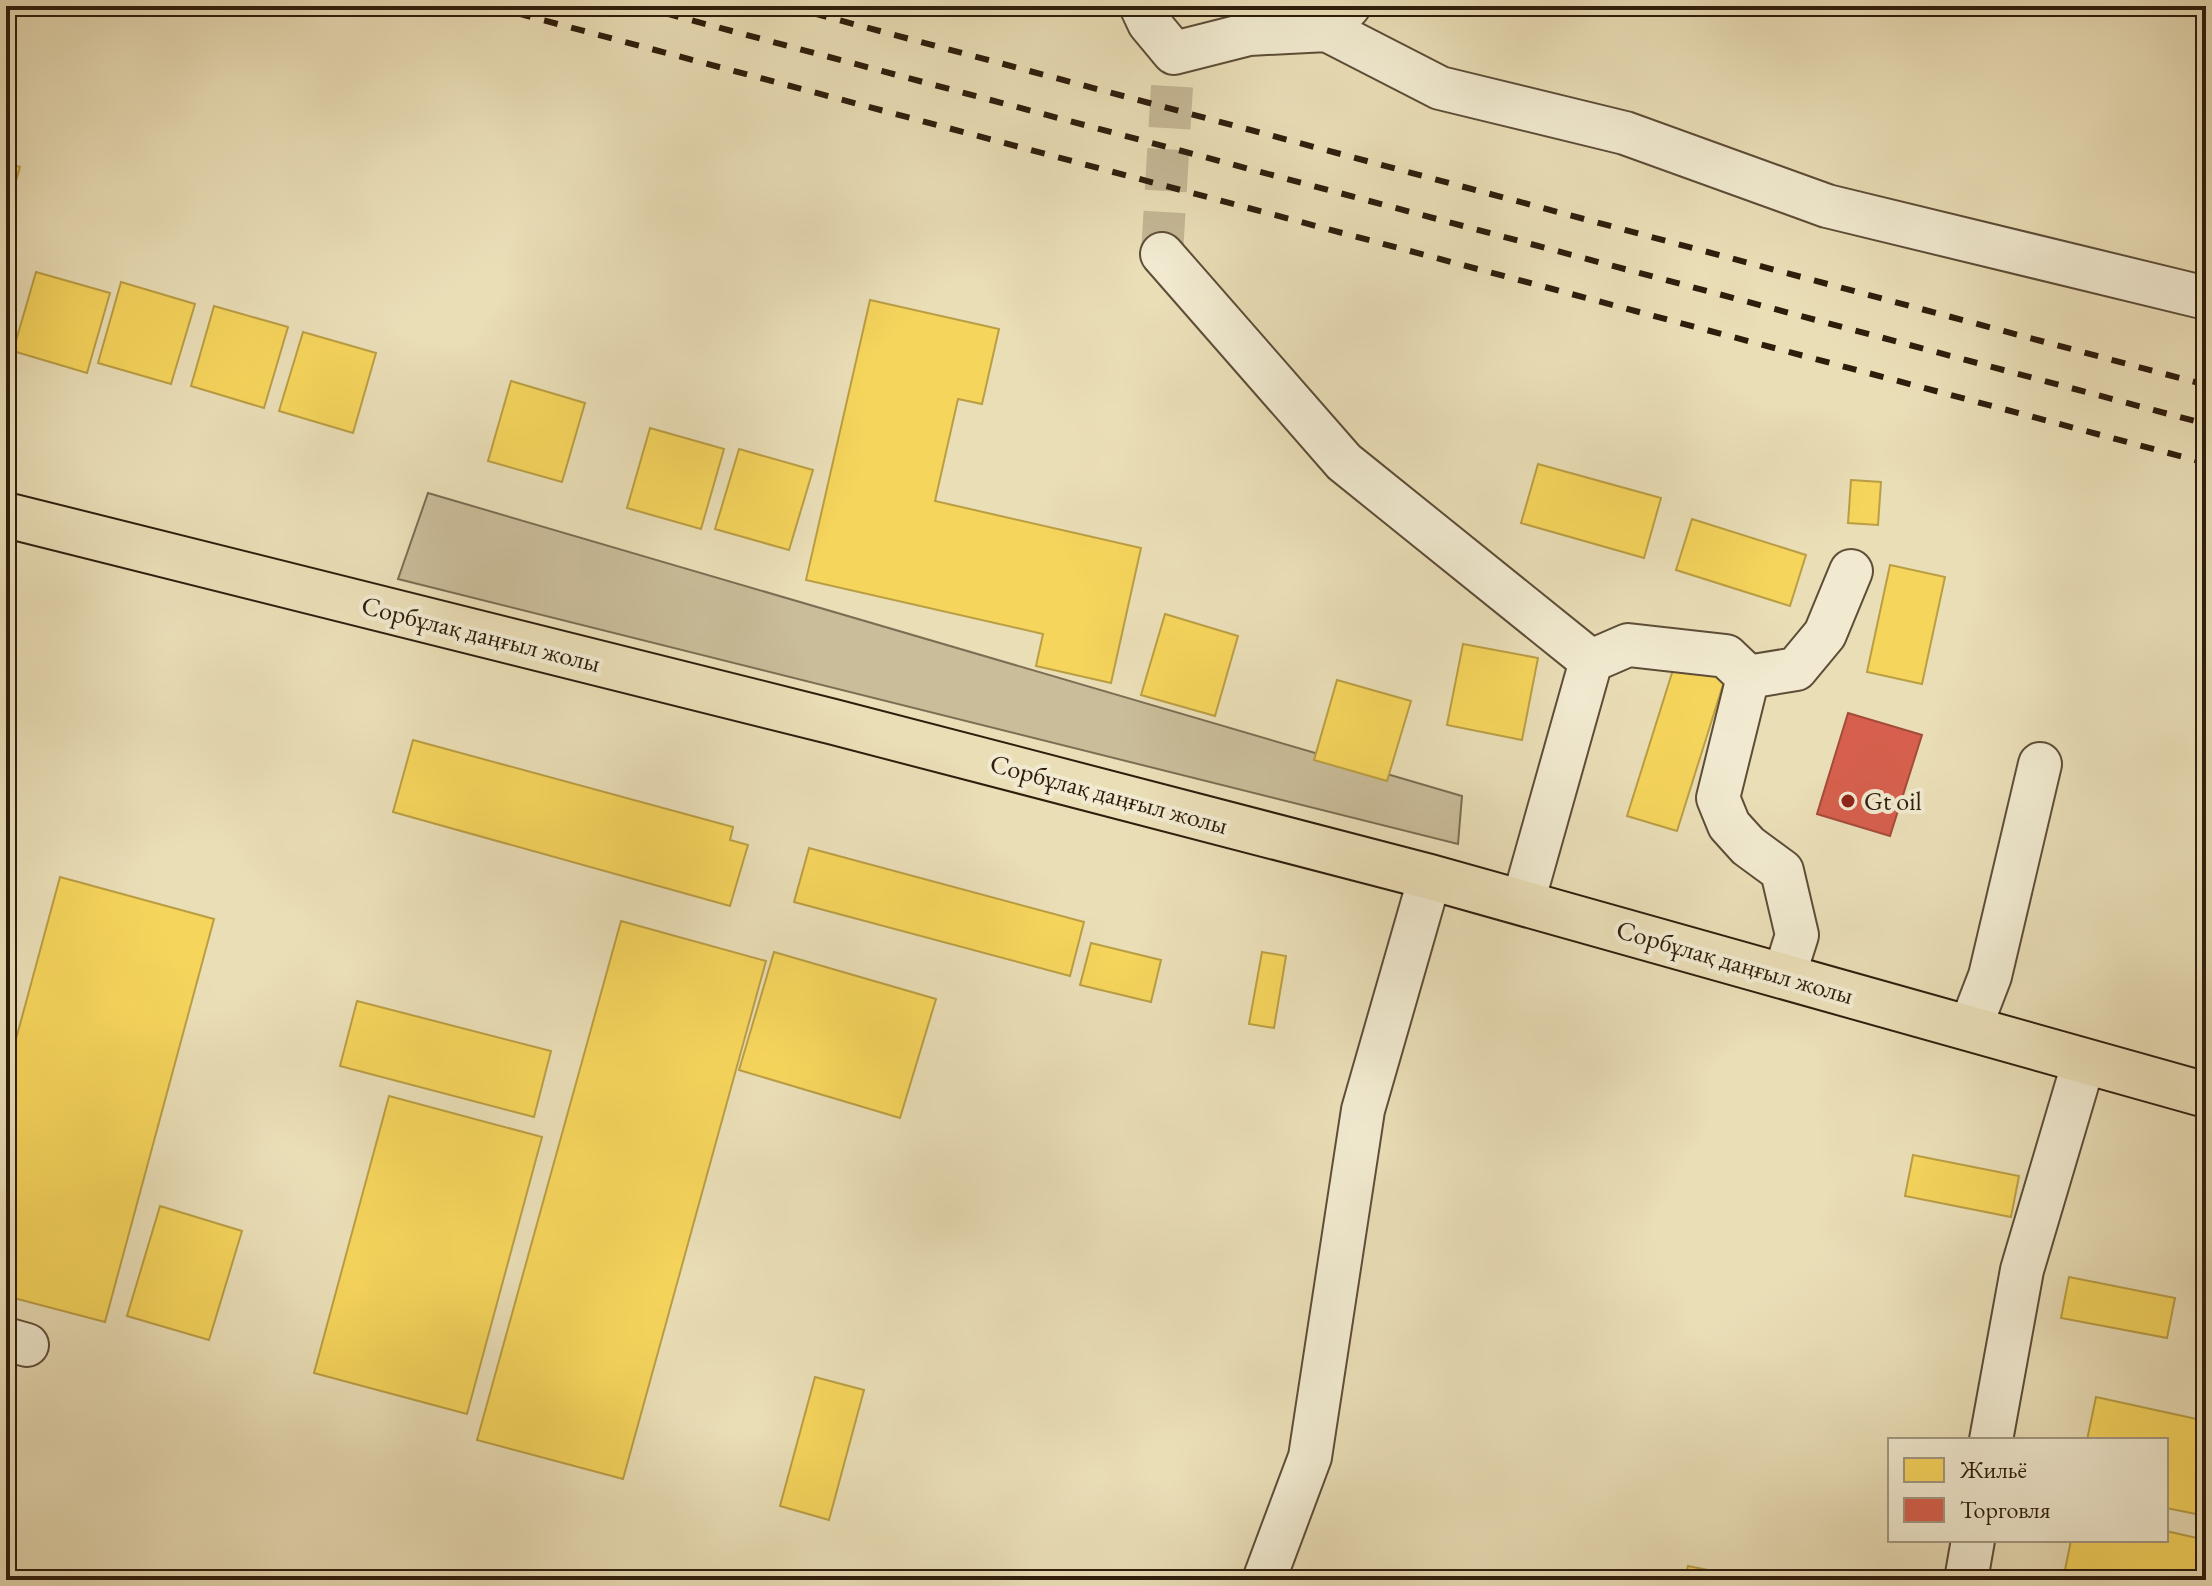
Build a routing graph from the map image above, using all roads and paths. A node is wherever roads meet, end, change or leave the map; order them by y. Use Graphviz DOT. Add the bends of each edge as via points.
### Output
graph roads {
  1 [pos="1141,6"];
  2 [pos="1338,18"];
  3 [pos="1162,254"];
  4 [pos="2206,298"];
  5 [pos="6,515"];
  6 [pos="1851,571"];
  7 [pos="1591,661"];
  8 [pos="1748,677"];
  9 [pos="2040,764"];
  10 [pos="1430,877"];
  11 [pos="1523,902"];
  12 [pos="1784,976"];
  13 [pos="1970,1028"];
  14 [pos="2084,1061"];
  15 [pos="2206,1095"];
  16 [pos="1991,1438"];
  17 [pos="1973,1542"];
  18 [pos="1264,1580"];
  19 [pos="1966,1580"];
  1 -- 2 [label="street" via="1174,53"];
  2 -- 4 [label="street" via="1440,88 1625,133 1827,206"];
  3 -- 7 [label="street" via="1344,462"];
  5 -- 10 [label="main road, Сорбұлақ даңғыл жолы"];
  6 -- 8 [label="street" via="1825,634 1796,669"];
  7 -- 8 [label="street" via="1628,645 1726,656"];
  7 -- 11 [label="street"];
  8 -- 12 [label="street" via="1718,798 1729,825 1782,871 1797,935"];
  9 -- 13 [label="street" via="1990,976"];
  10 -- 11 [label="main road, Сорбұлақ даңғыл жолы"];
  10 -- 18 [label="street" via="1363,1110 1310,1457"];
  11 -- 12 [label="main road, Сорбұлақ даңғыл жолы"];
  12 -- 13 [label="main road, Сорбұлақ даңғыл жолы"];
  13 -- 14 [label="main road, Сорбұлақ даңғыл жолы"];
  14 -- 15 [label="main road, Сорбұлақ даңғыл жолы"];
  14 -- 16 [label="street" via="2022,1270"];
  17 -- 19 [label="street"];
}
